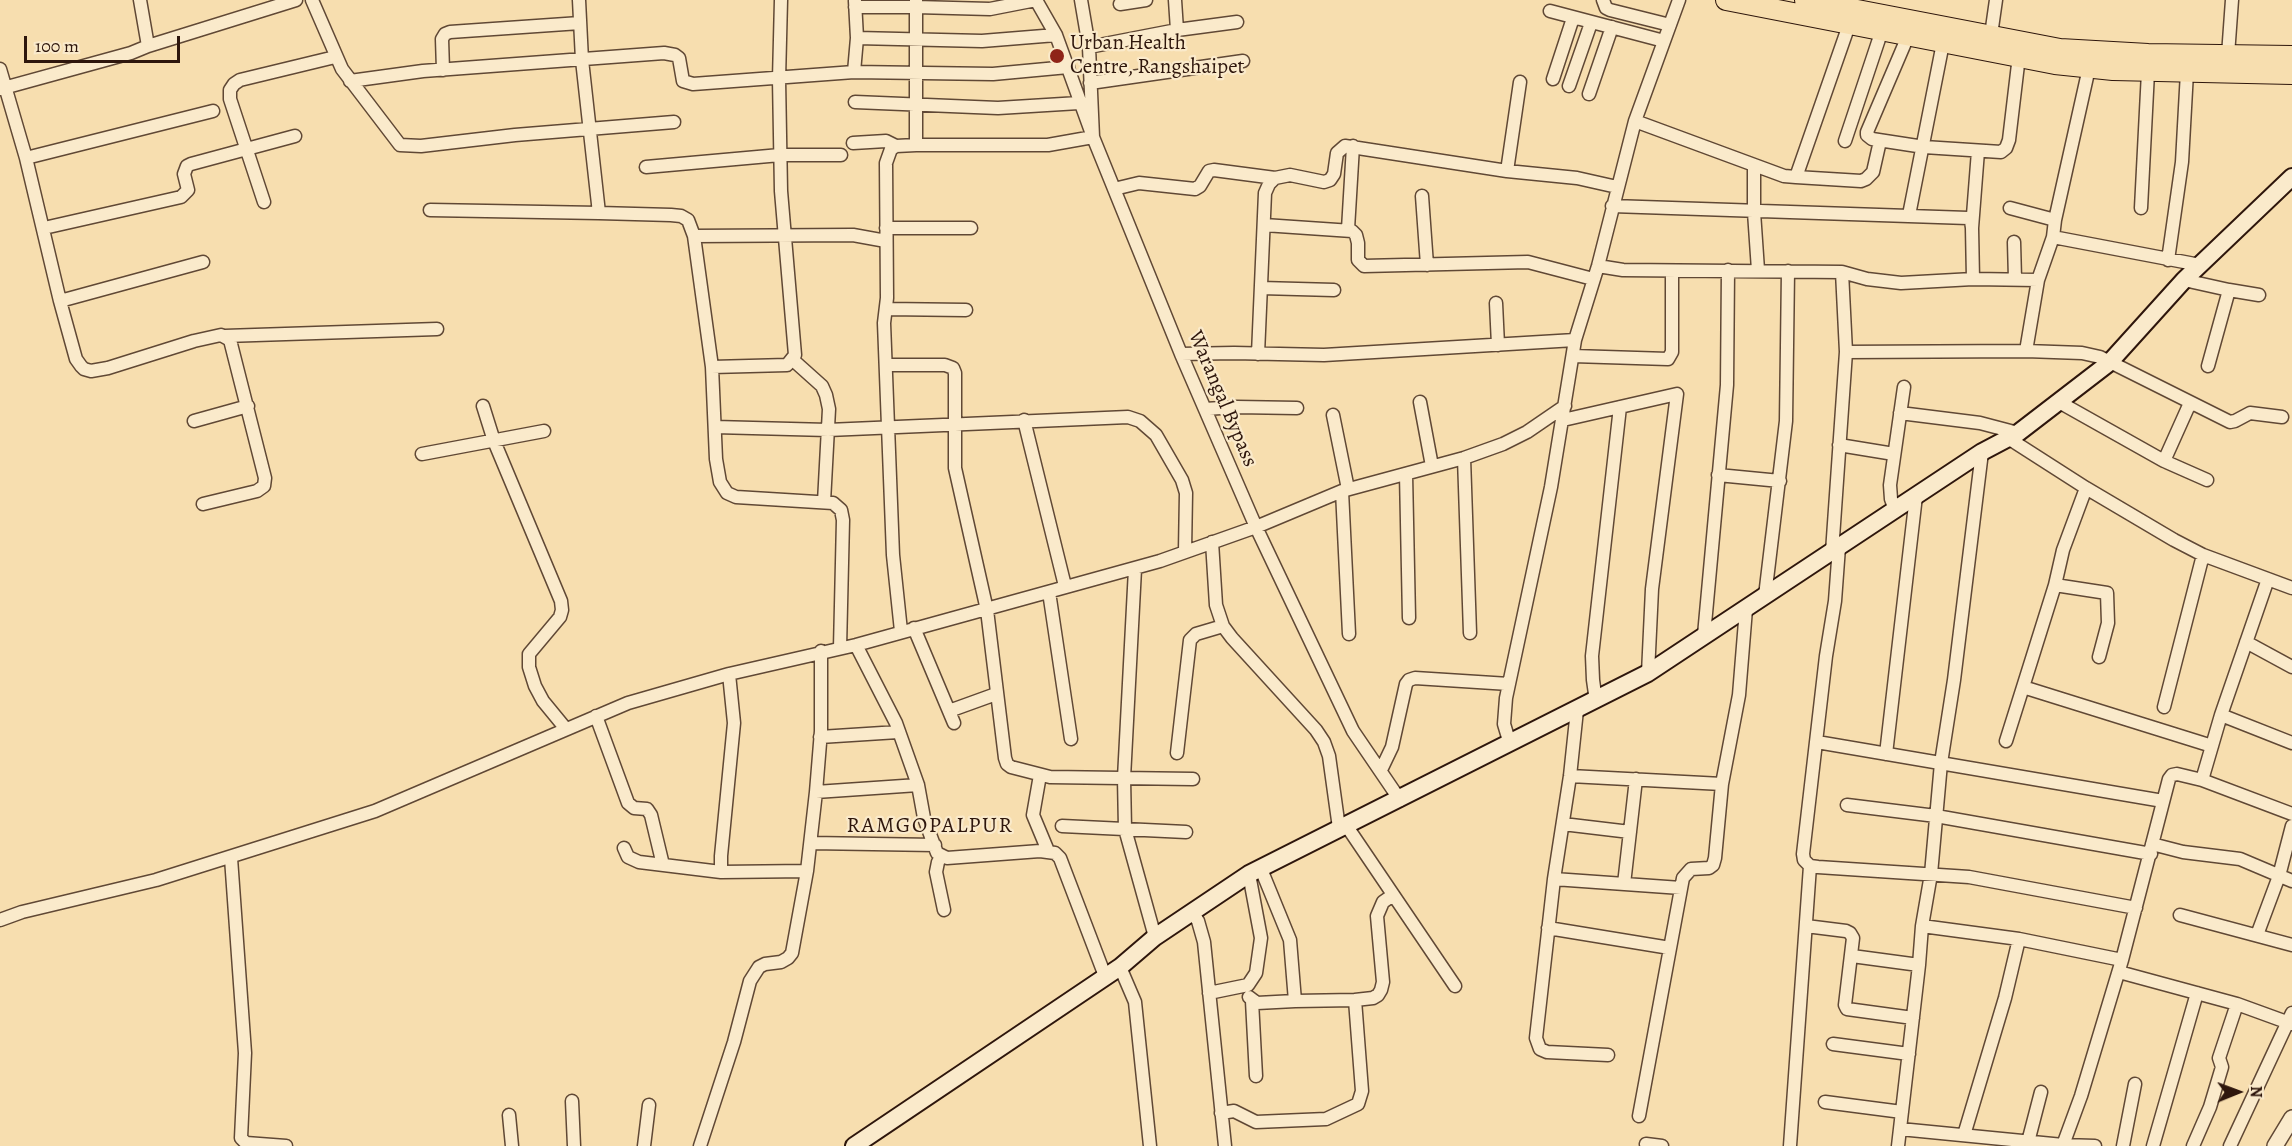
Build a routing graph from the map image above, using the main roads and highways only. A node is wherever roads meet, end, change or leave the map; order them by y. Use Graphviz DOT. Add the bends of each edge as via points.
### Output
graph roads {
  1 [pos="1726,0"];
  2 [pos="1805,0"];
  3 [pos="1874,11"];
  4 [pos="2292,56"];
  5 [pos="2292,74"];
  6 [pos="2292,177"];
  7 [pos="854,1146"];
  1 -- 3 [label="highway" via="1849,25"];
  2 -- 3 [label="highway"];
  3 -- 4 [label="highway" via="2060,49"];
  3 -- 5 [label="highway" via="1908,36 2089,68"];
  6 -- 7 [label="main road" via="2184,280 2109,363 2013,436 1982,452 1648,673 1255,872"];
}
